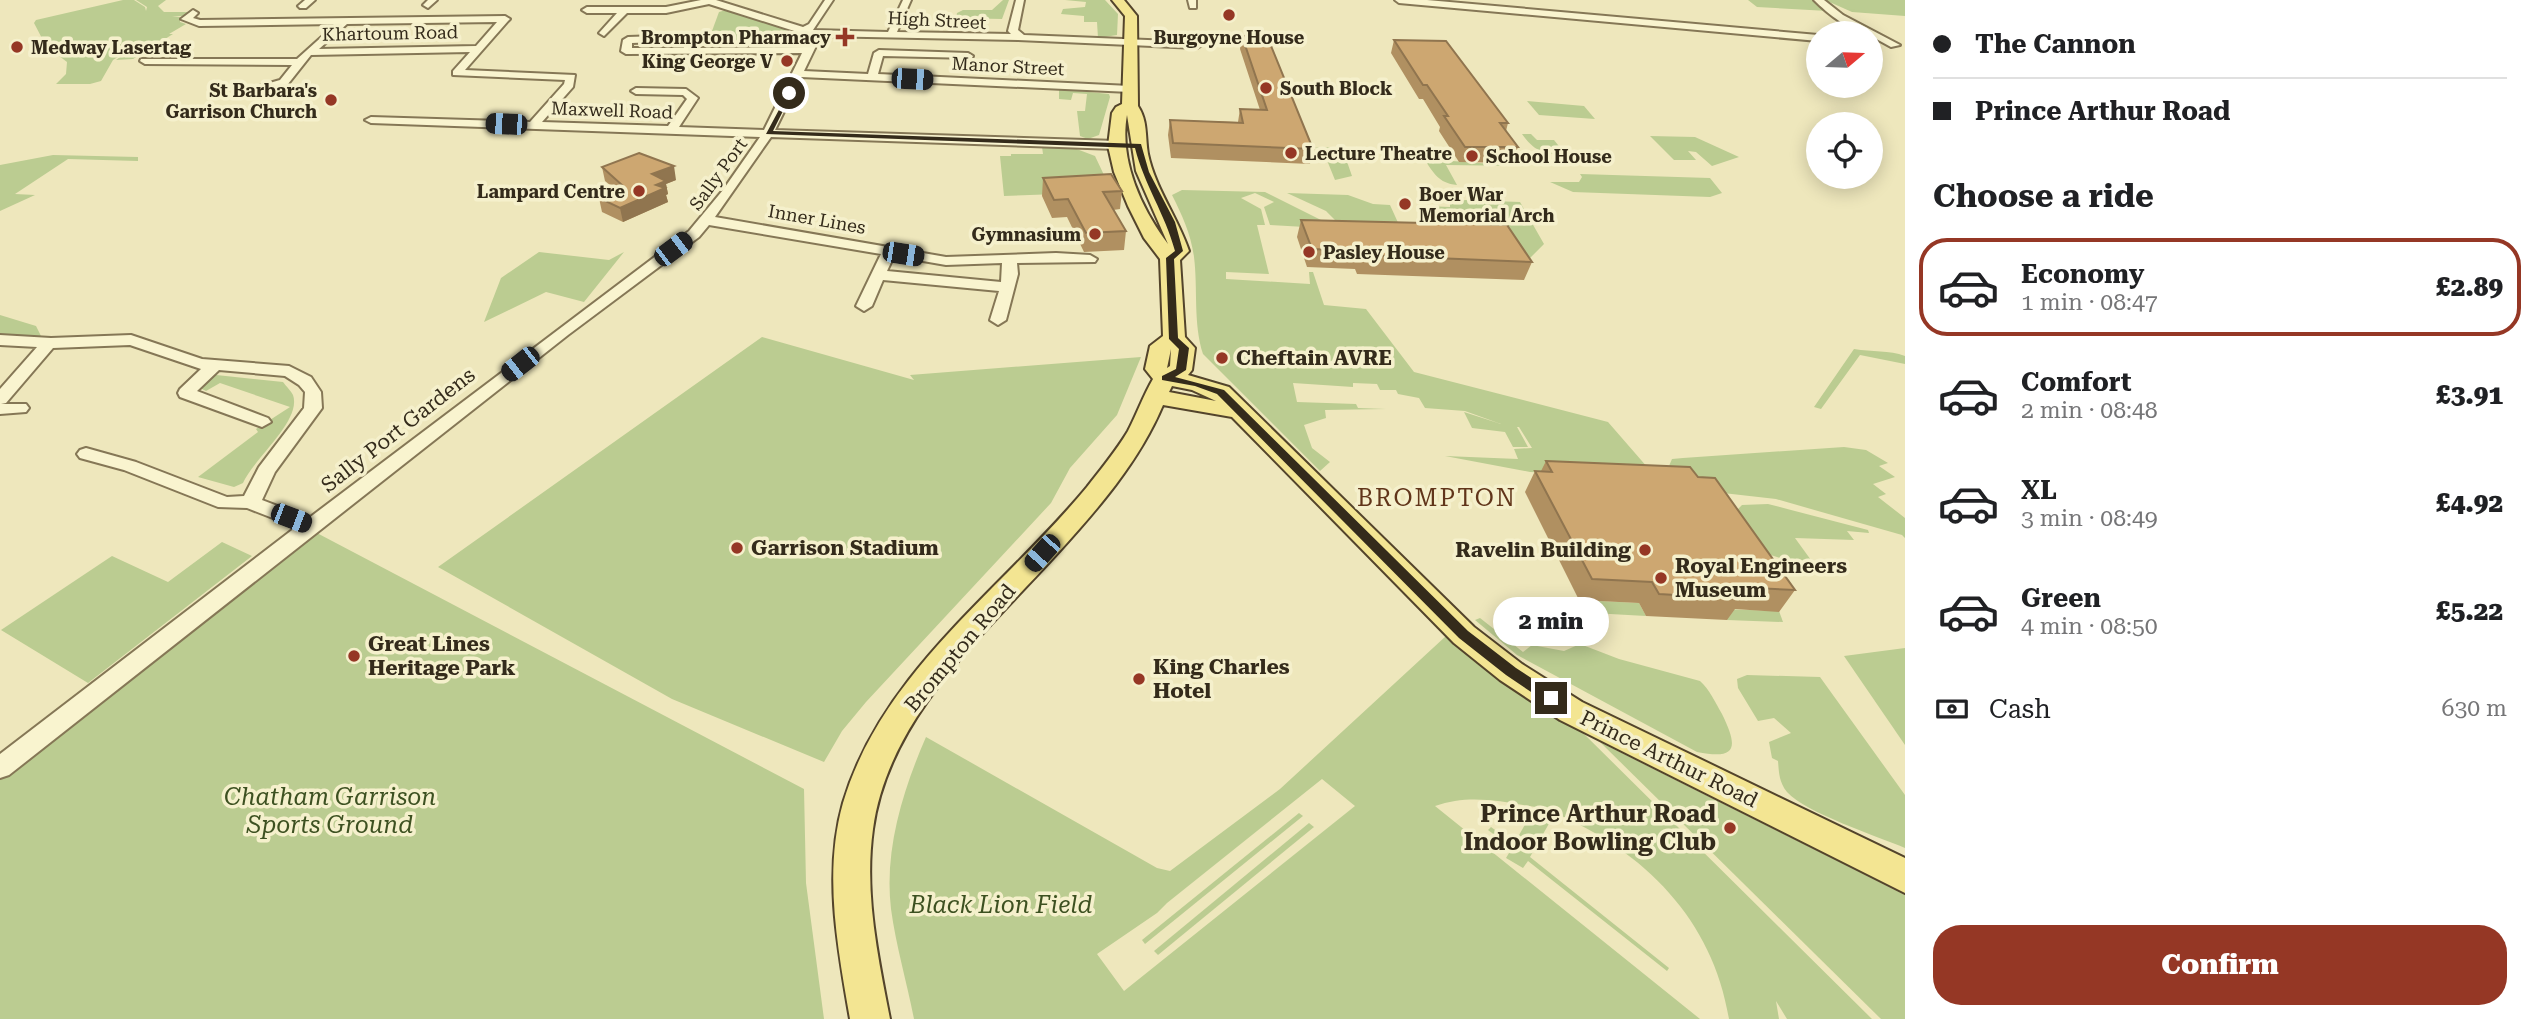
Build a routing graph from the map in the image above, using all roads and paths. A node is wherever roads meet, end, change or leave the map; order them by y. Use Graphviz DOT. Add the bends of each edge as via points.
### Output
graph roads {
  1 [pos="708,0"];
  2 [pos="907,0"];
  3 [pos="1020,0"];
  4 [pos="1118,0"];
  5 [pos="1399,0"];
  6 [pos="1818,0"];
  7 [pos="827,3"];
  8 [pos="587,10"];
  9 [pos="624,10"];
  10 [pos="193,13"];
  11 [pos="345,21"];
  12 [pos="1846,21"];
  13 [pos="809,31"];
  14 [pos="187,32"];
  15 [pos="331,32"];
  16 [pos="604,33"];
  17 [pos="892,33"];
  18 [pos="1019,37"];
  19 [pos="1806,37"];
  20 [pos="1132,43"];
  21 [pos="1196,45"];
  22 [pos="477,49"];
  23 [pos="809,50"];
  24 [pos="690,51"];
  25 [pos="309,52"];
  26 [pos="968,56"];
  27 [pos="145,61"];
  28 [pos="177,62"];
  29 [pos="299,62"];
  30 [pos="165,70"];
  31 [pos="800,74"];
  32 [pos="872,77"];
  33 [pos="263,88"];
  34 [pos="636,91"];
  35 [pos="1130,97"];
  36 [pos="372,120"];
  37 [pos="533,125"];
  38 [pos="671,130"];
  39 [pos="768,133"];
  40 [pos="1116,145"];
  41 [pos="1138,146"];
  42 [pos="1149,181"];
  43 [pos="1125,182"];
  44 [pos="700,227"];
  45 [pos="890,251"];
  46 [pos="1170,258"];
  47 [pos="1009,259"];
  48 [pos="1090,259"];
  49 [pos="878,275"];
  50 [pos="1007,287"];
  51 [pos="864,306"];
  52 [pos="998,320"];
  53 [pos="0,340"];
  54 [pos="49,343"];
  55 [pos="214,366"];
  56 [pos="1161,387"];
  57 [pos="0,399"];
  58 [pos="20,408"];
  59 [pos="0,410"];
  60 [pos="262,422"];
  61 [pos="86,454"];
  62 [pos="249,502"];
  63 [pos="312,526"];
  64 [pos="0,768"];
  65 [pos="1905,876"];
  66 [pos="870,1019"];
  1 -- 9 [label="street" via="682,8"];
  1 -- 13 [label="street, High Street"];
  2 -- 17 [label="street"];
  3 -- 18 [label="street" via="1013,31"];
  4 -- 20 [label="main road" via="1131,16"];
  5 -- 19 [label="street"];
  6 -- 12 [label="street"];
  7 -- 13 [label="street"];
  8 -- 9 [label="street"];
  9 -- 16 [label="street"];
  10 -- 11 [label="street, Khartoum Road" via="186,19 196,23"];
  11 -- 15 [label="street, Khartoum Road"];
  11 -- 22 [label="street, Khartoum Road" via="505,19"];
  13 -- 17 [label="street, High Street"];
  13 -- 23 [label="street, Sally Port" via="813,42"];
  14 -- 15 [label="street"];
  15 -- 25 [label="street, Khartoum Road"];
  17 -- 18 [label="street, High Street"];
  18 -- 20 [label="street, High Street"];
  20 -- 21 [label="street"];
  20 -- 35 [label="main road"];
  22 -- 25 [label="street, Khartoum Road"];
  22 -- 37 [label="street, Khartoum Road" via="457,73 571,77"];
  23 -- 24 [label="street"];
  23 -- 31 [label="street, Sally Port"];
  24 -- 24 [label="street" via="687,38 628,40 626,51"];
  25 -- 29 [label="street"];
  26 -- 32 [label="street" via="879,53"];
  27 -- 28 [label="street"];
  28 -- 29 [label="street"];
  28 -- 30 [label="street"];
  29 -- 33 [label="street" via="284,82"];
  31 -- 32 [label="street, Manor Street"];
  31 -- 39 [label="street, Sally Port"];
  32 -- 35 [label="street, Manor Street"];
  34 -- 38 [label="street" via="686,92 693,98"];
  35 -- 40 [label="main road" via="1121,110"];
  35 -- 41 [label="main road"];
  36 -- 37 [label="street, Maxwell Road"];
  37 -- 38 [label="street, Maxwell Road"];
  38 -- 39 [label="street, Maxwell Road"];
  39 -- 40 [label="street, Maxwell Road"];
  39 -- 44 [label="street, Sally Port"];
  40 -- 41 [label="main road"];
  40 -- 43 [label="main road"];
  41 -- 42 [label="main road"];
  42 -- 43 [label="main road"];
  42 -- 46 [label="main road" via="1176,238 1179,251"];
  43 -- 46 [label="main road" via="1159,250"];
  44 -- 45 [label="street, Inner Lines"];
  44 -- 63 [label="street, Sally Port Gardens"];
  45 -- 47 [label="street, Inner Lines" via="946,261"];
  45 -- 49 [label="street"];
  46 -- 56 [label="main road, Brompton Road" via="1174,339 1184,348 1181,370"];
  47 -- 48 [label="street, Inner Lines"];
  47 -- 50 [label="street" via="1012,274"];
  49 -- 50 [label="street"];
  49 -- 51 [label="street"];
  50 -- 52 [label="street"];
  53 -- 54 [label="street"];
  54 -- 55 [label="street" via="128,340"];
  54 -- 57 [label="street"];
  55 -- 60 [label="street" via="186,393"];
  55 -- 62 [label="street" via="289,371 305,380 315,397 313,408 263,474"];
  56 -- 65 [label="main road, Prince Arthur Road" via="1238,411 1464,635 1511,672 1571,711"];
  56 -- 66 [label="main road, Brompton Road" via="1117,466 919,692 875,762 860,804 852,855 854,911"];
  58 -- 59 [label="street"];
  61 -- 62 [label="street" via="225,503"];
  62 -- 63 [label="street"];
  63 -- 64 [label="street, Sally Port Gardens"];
}
